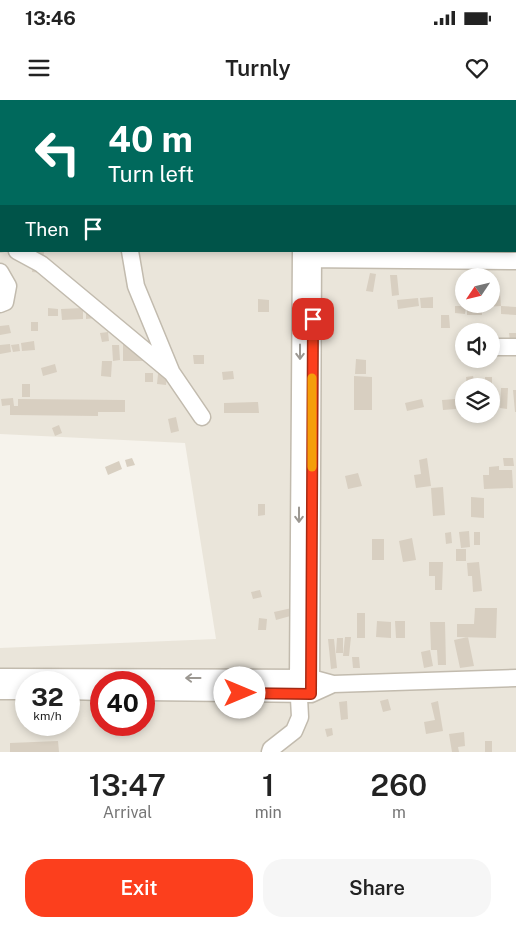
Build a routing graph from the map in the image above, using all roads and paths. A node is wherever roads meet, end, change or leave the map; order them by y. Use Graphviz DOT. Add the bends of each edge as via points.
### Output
graph roads {
  1 [pos="19,252"];
  2 [pos="130,252"];
  3 [pos="307,255"];
  4 [pos="516,261"];
  5 [pos="0,272"];
  6 [pos="0,304"];
  7 [pos="516,347"];
  8 [pos="500,348"];
  9 [pos="172,373"];
  10 [pos="202,417"];
  11 [pos="0,677"];
  12 [pos="516,678"];
  13 [pos="305,686"];
  14 [pos="0,691"];
  15 [pos="15,691"];
  16 [pos="155,692"];
  17 [pos="270,752"];
  1 -- 9 [label="street" via="41,264"];
  2 -- 9 [label="street" via="136,286"];
  3 -- 4 [label="street"];
  3 -- 13 [label="street"];
  5 -- 6 [label="street" via="8,286 5,302"];
  7 -- 8 [label="street"];
  9 -- 10 [label="street"];
  13 -- 11 [label="street, one-way"];
  12 -- 13 [label="street"];
  13 -- 16 [label="street"];
  13 -- 17 [label="street" via="300,717 294,731"];
  14 -- 15 [label="street"];
}
